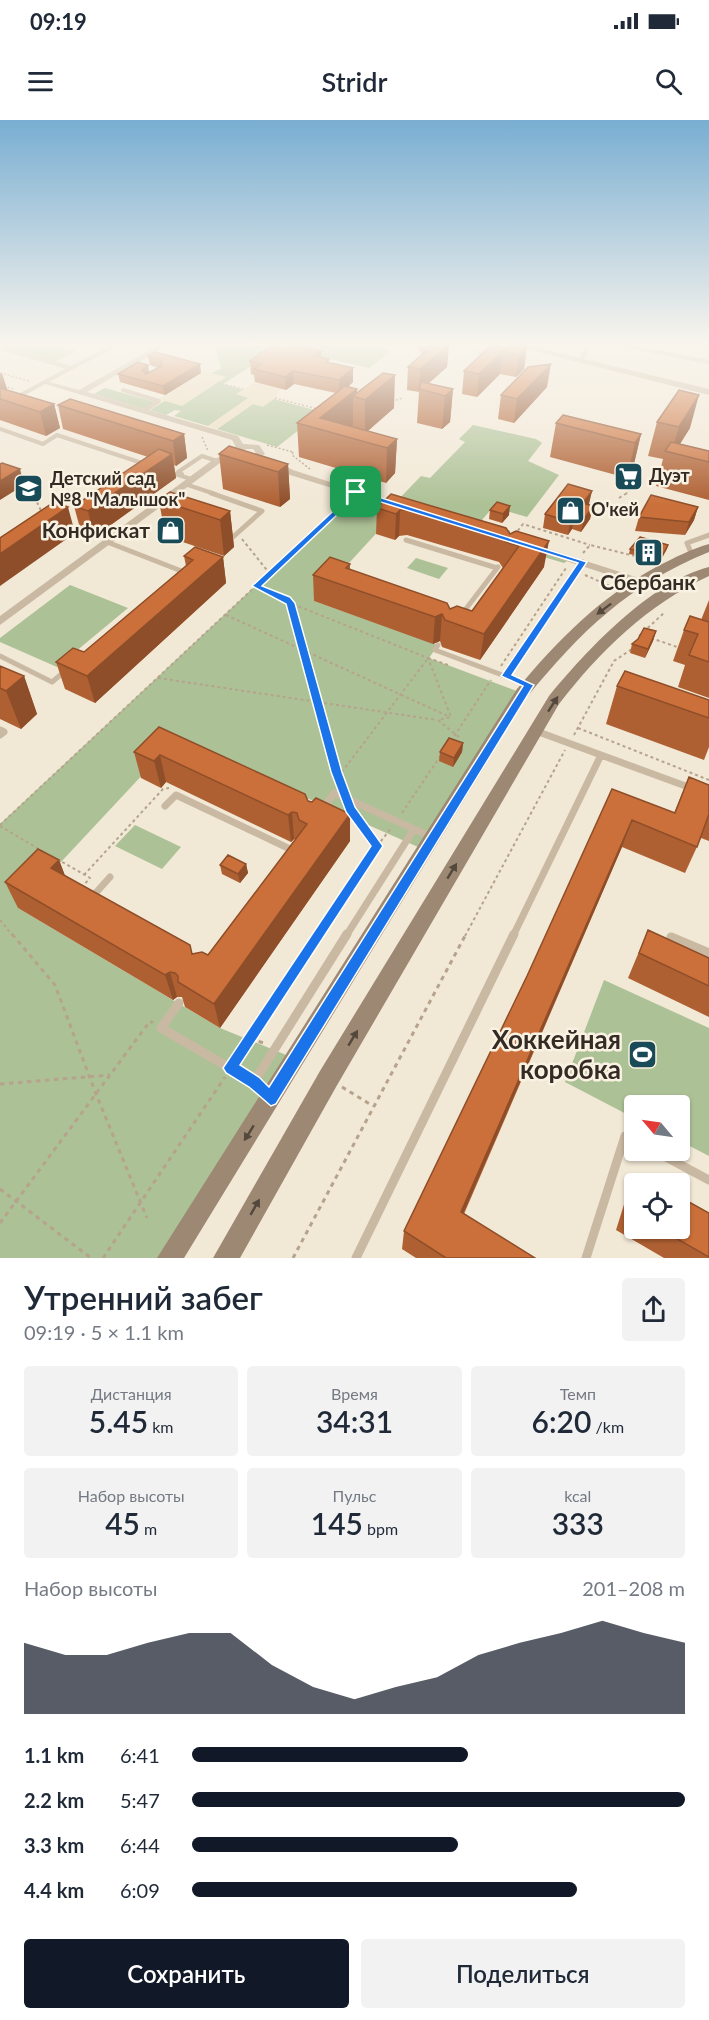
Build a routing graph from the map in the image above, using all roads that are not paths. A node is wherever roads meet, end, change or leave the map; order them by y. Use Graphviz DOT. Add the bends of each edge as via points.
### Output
graph roads {
  1 [pos="14,398"];
  2 [pos="98,398"];
  3 [pos="150,398"];
  4 [pos="10,400"];
  5 [pos="144,411"];
  6 [pos="0,429"];
  7 [pos="242,447"];
  8 [pos="234,455"];
  9 [pos="259,456"];
  10 [pos="213,458"];
  11 [pos="146,465"];
  12 [pos="157,468"];
  13 [pos="190,480"];
  14 [pos="410,509"];
  15 [pos="223,534"];
  16 [pos="709,535"];
  17 [pos="406,540"];
  18 [pos="107,542"];
  19 [pos="528,545"];
  20 [pos="700,551"];
  21 [pos="581,561"];
  22 [pos="709,570"];
  23 [pos="175,580"];
  24 [pos="642,581"];
  25 [pos="669,591"];
  26 [pos="458,619"];
  27 [pos="0,621"];
  28 [pos="436,648"];
  29 [pos="0,656"];
  30 [pos="70,667"];
  31 [pos="506,676"];
  32 [pos="529,685"];
  33 [pos="0,730"];
  34 [pos="536,730"];
  35 [pos="0,735"];
  36 [pos="601,755"];
  37 [pos="704,793"];
  38 [pos="165,807"];
  39 [pos="317,815"];
  40 [pos="414,829"];
  41 [pos="433,837"];
  42 [pos="285,859"];
  43 [pos="110,877"];
  44 [pos="103,902"];
  45 [pos="671,937"];
  46 [pos="709,953"];
  47 [pos="179,1004"];
  48 [pos="254,1082"];
  49 [pos="271,1099"];
  50 [pos="624,1139"];
  51 [pos="674,1161"];
  52 [pos="709,1180"];
  53 [pos="170,1258"];
  54 [pos="226,1258"];
  55 [pos="356,1258"];
  56 [pos="586,1258"];
  1 -- 4 [label="lane"];
  2 -- 5 [label="street"];
  3 -- 5 [label="lane" via="159,401"];
  5 -- 7 [label="street" via="235,438"];
  6 -- 11 [label="lane" via="44,444 57,435"];
  7 -- 8 [label="street"];
  7 -- 9 [label="street" via="256,447 261,452"];
  8 -- 9 [label="street" via="244,460"];
  8 -- 10 [label="street"];
  9 -- 14 [label="street" via="290,472"];
  10 -- 13 [label="street"];
  10 -- 13 [label="lane" via="202,456 178,472"];
  12 -- 13 [label="lane"];
  13 -- 15 [label="lane" via="262,511 233,537"];
  13 -- 18 [label="street" via="156,510"];
  16 -- 20 [label="lane" via="687,543"];
  17 -- 26 [label="lane" via="498,567"];
  18 -- 23 [label="lane" via="184,572"];
  18 -- 27 [label="street"];
  19 -- 21 [label="street"];
  20 -- 24 [label="main road"];
  21 -- 24 [label="street"];
  21 -- 31 [label="lane"];
  22 -- 25 [label="main road"];
  24 -- 25 [label="street"];
  24 -- 32 [label="main road, one-way" via="570,637"];
  34 -- 25 [label="main road, one-way" via="561,691 597,648"];
  28 -- 31 [label="lane"];
  29 -- 30 [label="lane" via="52,682"];
  31 -- 32 [label="lane"];
  32 -- 41 [label="main road"];
  33 -- 35 [label="lane" via="4,732"];
  34 -- 36 [label="lane"];
  54 -- 34 [label="main road, one-way"];
  36 -- 37 [label="lane"];
  36 -- 55 [label="lane"];
  38 -- 42 [label="lane" via="176,795 294,847"];
  39 -- 40 [label="lane" via="334,794"];
  40 -- 41 [label="lane"];
  40 -- 48 [label="lane"];
  41 -- 49 [label="main road"];
  43 -- 44 [label="lane" via="93,896"];
  45 -- 46 [label="lane"];
  47 -- 48 [label="lane" via="161,1028"];
  48 -- 49 [label="lane"];
  49 -- 53 [label="main road, one-way"];
  50 -- 56 [label="lane"];
  51 -- 52 [label="lane"];
}
